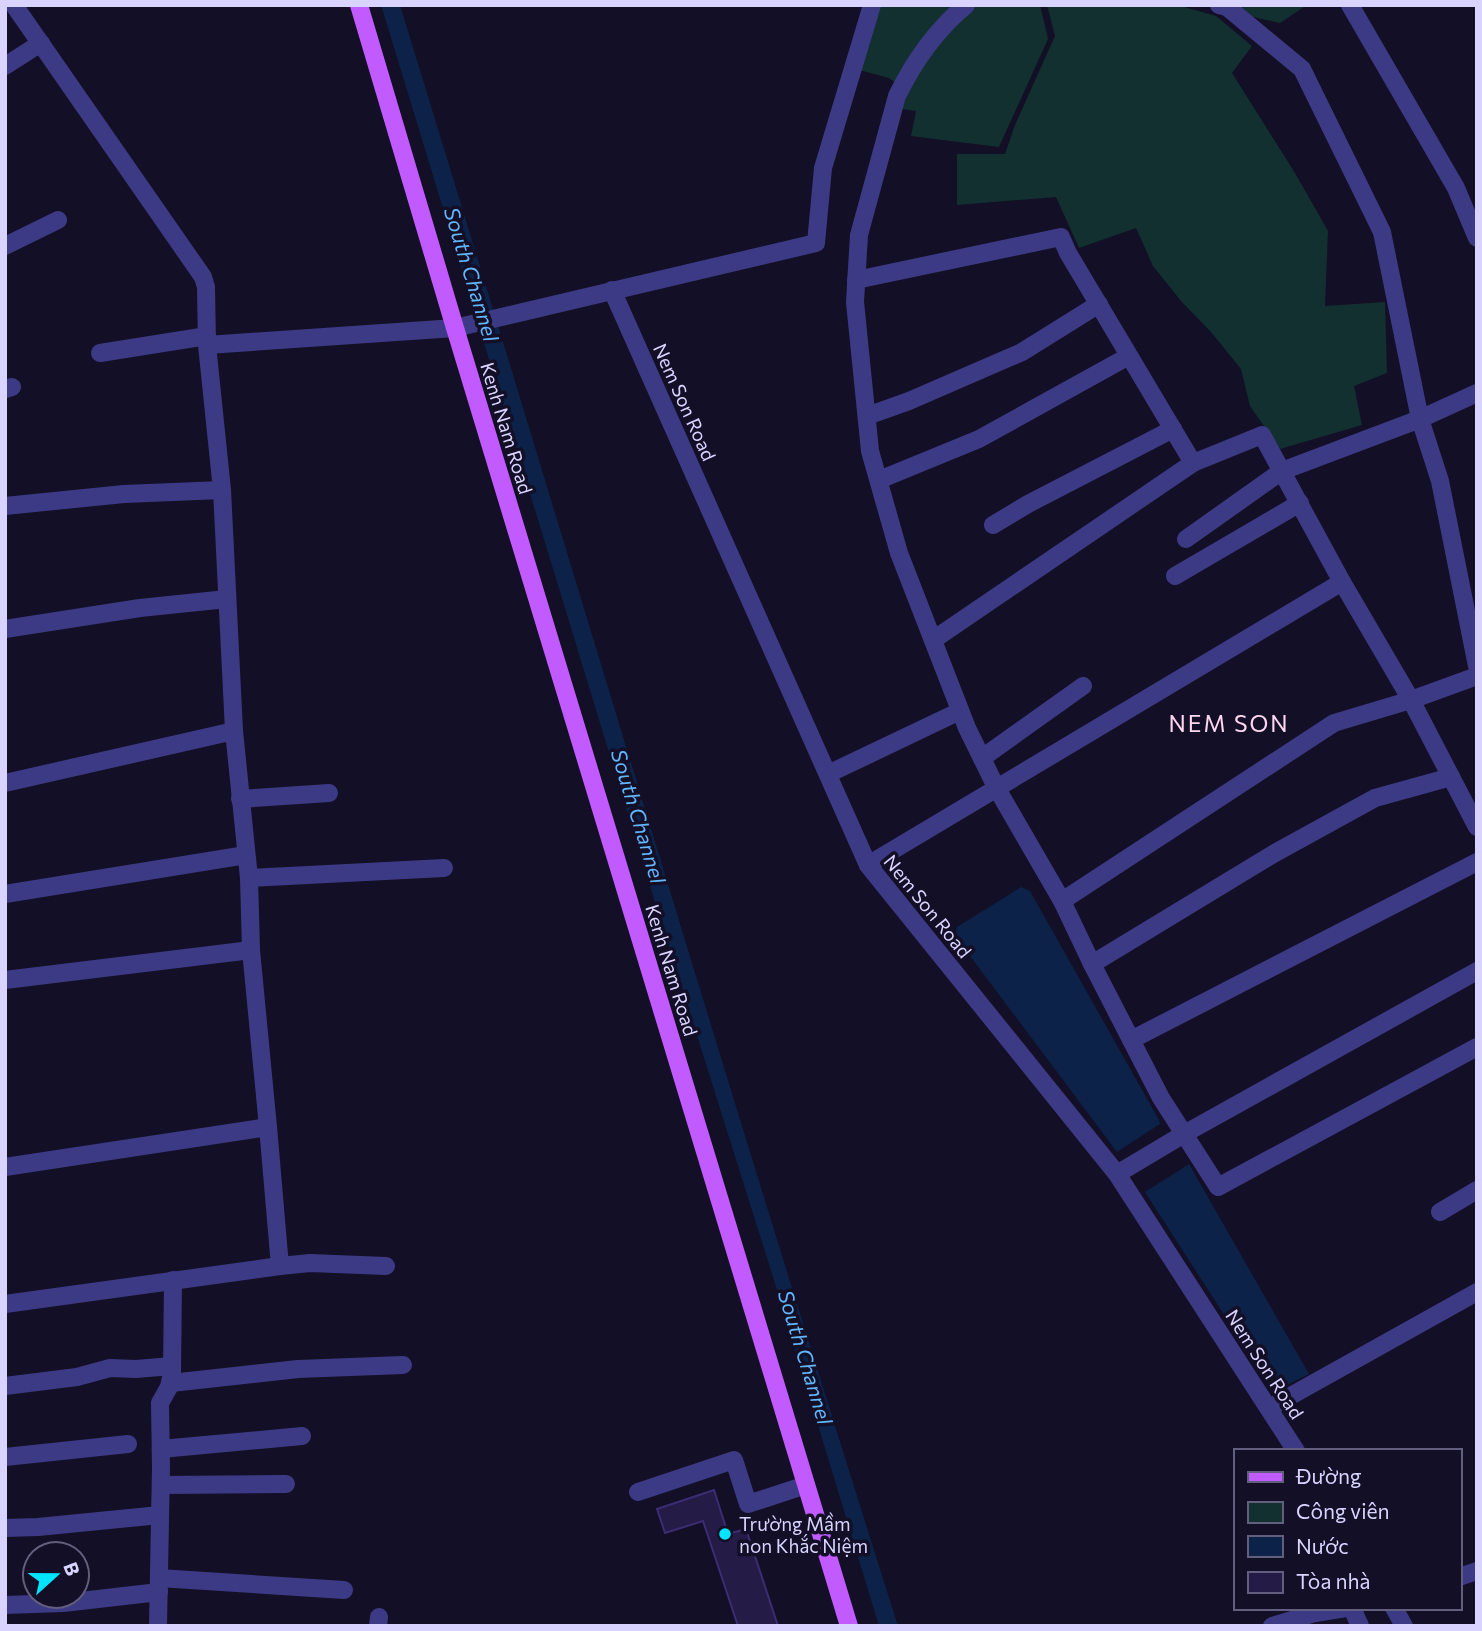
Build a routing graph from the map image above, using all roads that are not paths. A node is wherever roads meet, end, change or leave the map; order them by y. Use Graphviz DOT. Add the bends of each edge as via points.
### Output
graph roads {
  1 [pos="14,5"];
  2 [pos="359,5"];
  3 [pos="872,5"];
  4 [pos="966,5"];
  5 [pos="1219,5"];
  6 [pos="1350,5"];
  7 [pos="41,43"];
  8 [pos="5,66"];
  9 [pos="58,220"];
  10 [pos="1477,237"];
  11 [pos="5,246"];
  12 [pos="856,280"];
  13 [pos="612,290"];
  14 [pos="1098,304"];
  15 [pos="455,328"];
  16 [pos="207,341"];
  17 [pos="100,353"];
  18 [pos="1129,356"];
  19 [pos="1477,393"];
  20 [pos="867,416"];
  21 [pos="1420,419"];
  22 [pos="1173,429"];
  23 [pos="1193,463"];
  24 [pos="1282,471"];
  25 [pos="878,480"];
  26 [pos="222,489"];
  27 [pos="1300,503"];
  28 [pos="5,506"];
  29 [pos="993,525"];
  30 [pos="1185,538"];
  31 [pos="1175,576"];
  32 [pos="1342,582"];
  33 [pos="227,599"];
  34 [pos="5,629"];
  35 [pos="933,640"];
  36 [pos="1477,666"];
  37 [pos="1477,676"];
  38 [pos="1083,686"];
  39 [pos="1411,700"];
  40 [pos="960,711"];
  41 [pos="234,731"];
  42 [pos="982,758"];
  43 [pos="828,774"];
  44 [pos="1451,777"];
  45 [pos="5,783"];
  46 [pos="996,787"];
  47 [pos="329,793"];
  48 [pos="240,799"];
  49 [pos="1477,827"];
  50 [pos="246,855"];
  51 [pos="1477,862"];
  52 [pos="868,865"];
  53 [pos="444,868"];
  54 [pos="248,878"];
  55 [pos="5,894"];
  56 [pos="1062,901"];
  57 [pos="251,950"];
  58 [pos="1091,964"];
  59 [pos="1477,971"];
  60 [pos="5,980"];
  61 [pos="1131,1040"];
  62 [pos="1477,1047"];
  63 [pos="268,1127"];
  64 [pos="1184,1134"];
  65 [pos="5,1167"];
  66 [pos="1117,1174"];
  67 [pos="1477,1190"];
  68 [pos="1440,1212"];
  69 [pos="280,1266"];
  70 [pos="386,1266"];
  71 [pos="173,1280"];
  72 [pos="1477,1292"];
  73 [pos="5,1304"];
  74 [pos="403,1365"];
  75 [pos="172,1374"];
  76 [pos="5,1386"];
  77 [pos="1269,1408"];
  78 [pos="302,1436"];
  79 [pos="128,1444"];
  80 [pos="161,1449"];
  81 [pos="1295,1449"];
  82 [pos="5,1457"];
  83 [pos="286,1484"];
  84 [pos="161,1485"];
  85 [pos="806,1485"];
  86 [pos="638,1492"];
  87 [pos="160,1515"];
  88 [pos="5,1528"];
  89 [pos="159,1585"];
  90 [pos="344,1590"];
  91 [pos="5,1605"];
  92 [pos="1334,1610"];
  93 [pos="1353,1610"];
  94 [pos="1395,1610"];
  95 [pos="158,1626"];
  96 [pos="849,1626"];
  97 [pos="1272,1626"];
  98 [pos="1360,1626"];
  99 [pos="1404,1626"];
  1 -- 7 [label="street"];
  2 -- 15 [label="main road, Kenh Nam Road"];
  3 -- 13 [label="street" via="823,168 816,243"];
  4 -- 12 [label="street" via="933,37 897,96 859,235"];
  5 -- 21 [label="street" via="1302,69 1382,232"];
  6 -- 10 [label="street" via="1456,188"];
  7 -- 8 [label="street"];
  7 -- 16 [label="street" via="203,277"];
  9 -- 11 [label="street"];
  12 -- 14 [label="street" via="1061,237"];
  12 -- 20 [label="street"];
  13 -- 15 [label="street"];
  13 -- 43 [label="street, Nem Son Road"];
  14 -- 18 [label="street"];
  14 -- 20 [label="street" via="1022,352"];
  15 -- 16 [label="street"];
  15 -- 85 [label="main road, Kenh Nam Road"];
  16 -- 17 [label="street"];
  16 -- 26 [label="street"];
  18 -- 22 [label="street"];
  18 -- 25 [label="street" via="979,439"];
  19 -- 21 [label="street"];
  20 -- 25 [label="street"];
  21 -- 24 [label="street"];
  21 -- 36 [label="street" via="1440,481"];
  22 -- 23 [label="street"];
  22 -- 29 [label="street"];
  23 -- 24 [label="street" via="1262,435"];
  23 -- 35 [label="street"];
  24 -- 27 [label="street"];
  24 -- 30 [label="street"];
  25 -- 35 [label="street" via="899,552"];
  26 -- 28 [label="street"];
  26 -- 33 [label="street"];
  27 -- 31 [label="street"];
  27 -- 32 [label="street"];
  32 -- 39 [label="street"];
  32 -- 46 [label="street"];
  33 -- 34 [label="street"];
  33 -- 41 [label="street"];
  35 -- 40 [label="street"];
  37 -- 39 [label="street"];
  38 -- 42 [label="street"];
  39 -- 44 [label="street"];
  39 -- 56 [label="street" via="1334,723"];
  40 -- 42 [label="street"];
  40 -- 43 [label="street"];
  41 -- 45 [label="street"];
  41 -- 48 [label="street"];
  42 -- 46 [label="street"];
  43 -- 52 [label="street, Nem Son Road"];
  44 -- 49 [label="street"];
  44 -- 58 [label="street" via="1375,798"];
  46 -- 52 [label="street"];
  46 -- 56 [label="street"];
  47 -- 48 [label="street"];
  48 -- 50 [label="street"];
  50 -- 54 [label="street"];
  50 -- 55 [label="street"];
  51 -- 61 [label="street"];
  52 -- 66 [label="street, Nem Son Road"];
  53 -- 54 [label="street"];
  54 -- 57 [label="street"];
  56 -- 58 [label="street"];
  57 -- 60 [label="street"];
  57 -- 63 [label="street"];
  58 -- 61 [label="street"];
  59 -- 64 [label="street"];
  61 -- 64 [label="street"];
  62 -- 64 [label="street" via="1218,1187"];
  63 -- 65 [label="street"];
  63 -- 69 [label="street"];
  64 -- 66 [label="street"];
  66 -- 77 [label="street, Nem Son Road"];
  67 -- 68 [label="street"];
  69 -- 70 [label="street"];
  69 -- 71 [label="street"];
  71 -- 73 [label="street"];
  71 -- 75 [label="street"];
  72 -- 77 [label="street"];
  74 -- 75 [label="street"];
  75 -- 76 [label="street" via="110,1368"];
  75 -- 80 [label="street" via="160,1403"];
  77 -- 81 [label="street, Nem Son Road"];
  78 -- 80 [label="street"];
  79 -- 82 [label="street"];
  80 -- 84 [label="street"];
  83 -- 84 [label="street"];
  84 -- 87 [label="street"];
  85 -- 86 [label="street" via="748,1504 734,1460"];
  85 -- 96 [label="main road, Kenh Nam Road"];
  87 -- 88 [label="street"];
  87 -- 89 [label="street"];
  89 -- 90 [label="street"];
  89 -- 91 [label="street" via="63,1603"];
  89 -- 95 [label="street"];
  92 -- 97 [label="street"];
  93 -- 98 [label="street"];
  94 -- 99 [label="street"];
}
